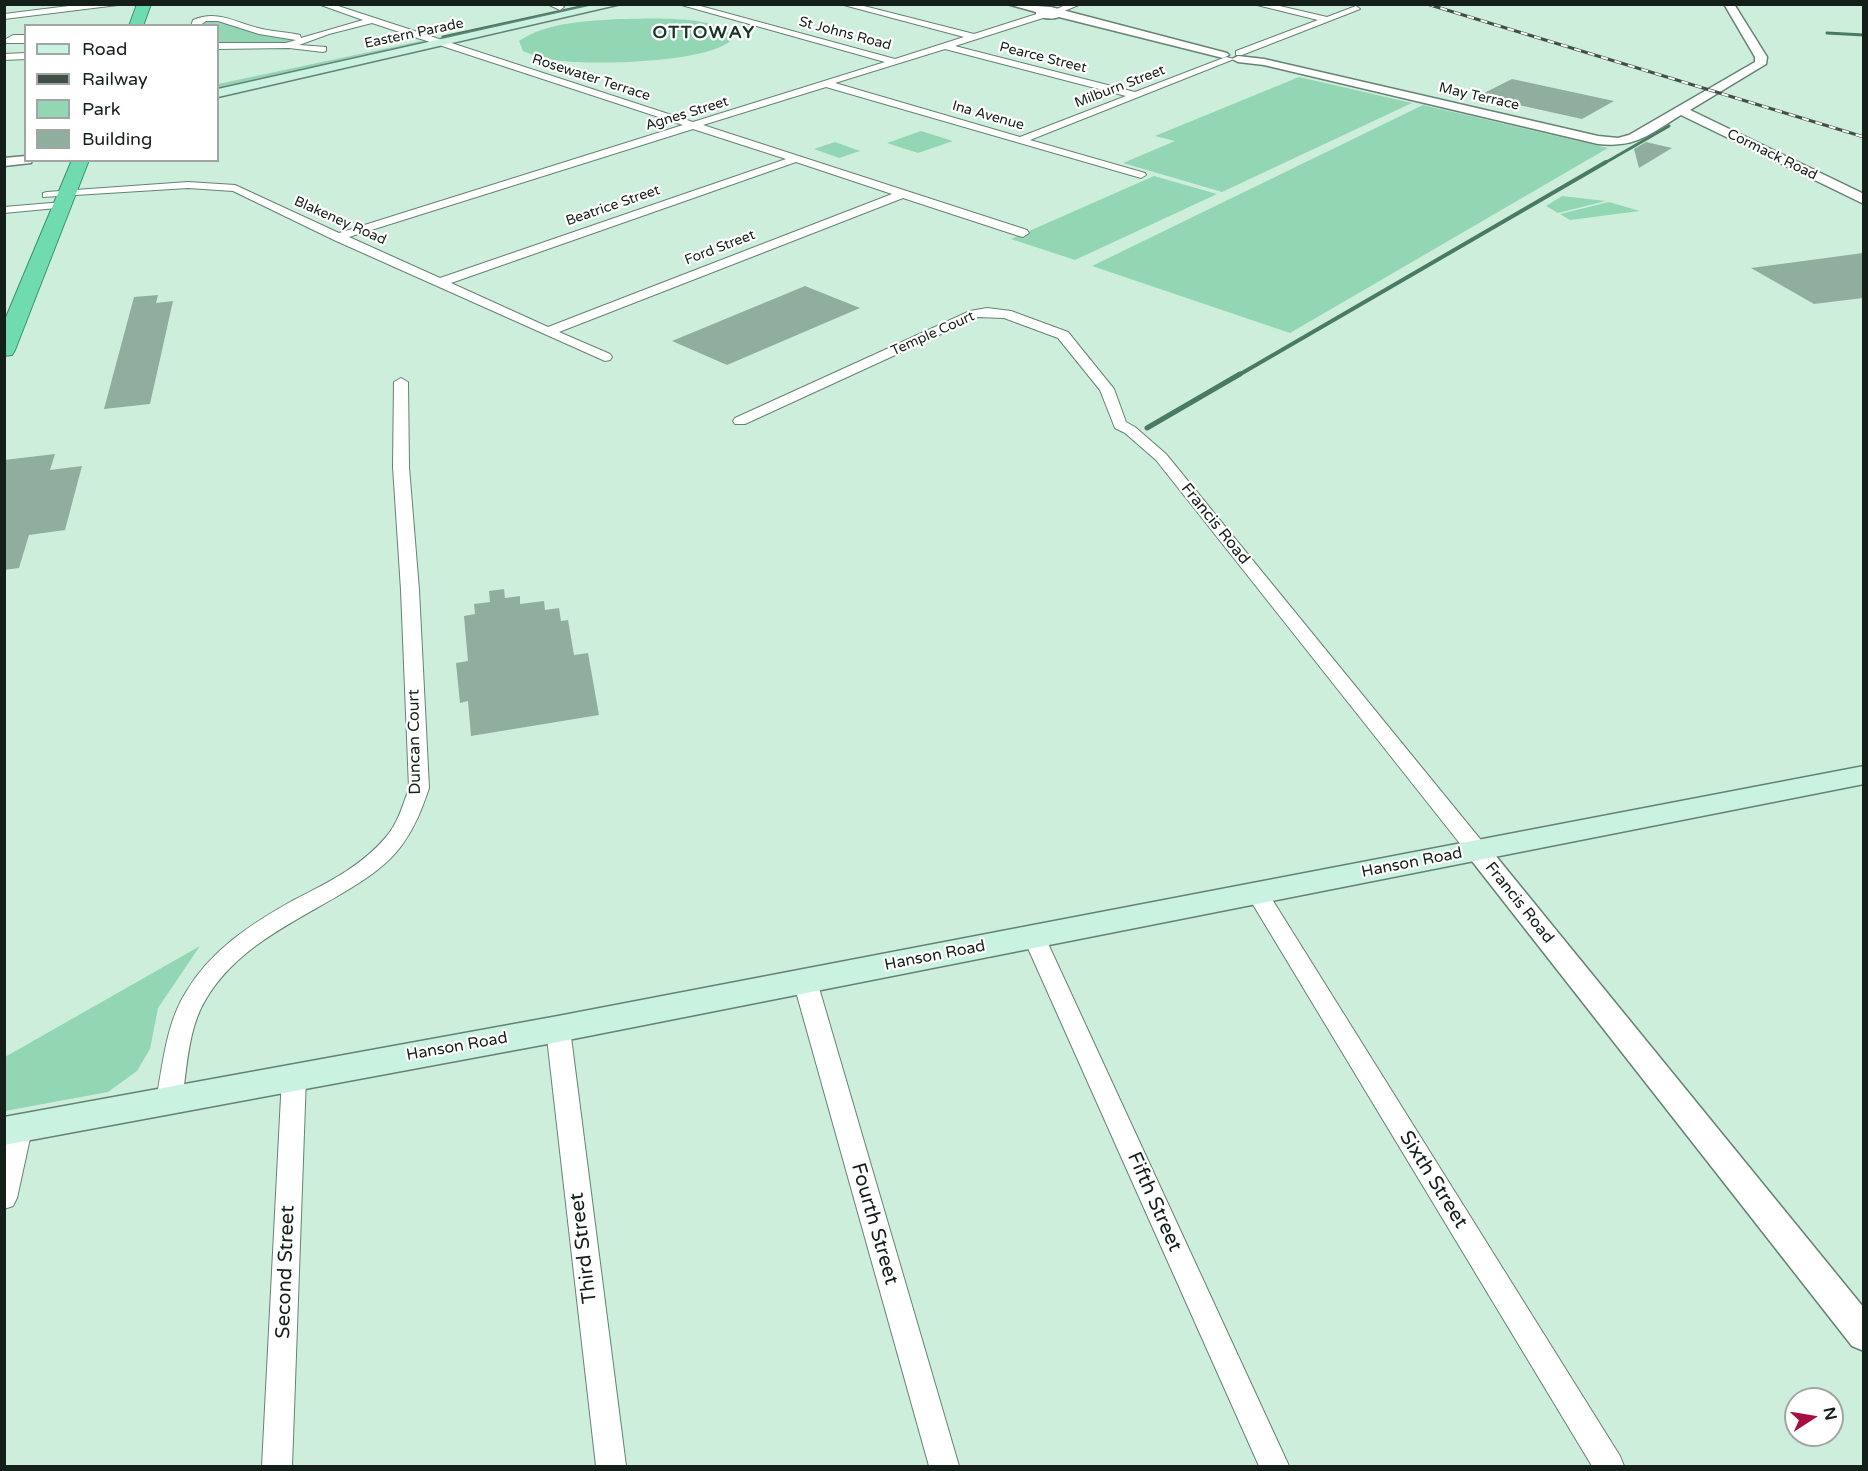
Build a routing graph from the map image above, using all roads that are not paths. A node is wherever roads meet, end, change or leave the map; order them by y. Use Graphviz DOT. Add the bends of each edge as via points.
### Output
graph roads {
  1 [pos="122,4"];
  2 [pos="130,4"];
  3 [pos="144,4"];
  4 [pos="322,4"];
  5 [pos="616,4"];
  6 [pos="682,4"];
  7 [pos="844,4"];
  8 [pos="1012,4"];
  9 [pos="1077,4"];
  10 [pos="1257,4"];
  11 [pos="1729,4"];
  12 [pos="561,5"];
  13 [pos="199,8"];
  14 [pos="1356,9"];
  15 [pos="1050,13"];
  16 [pos="17,15"];
  17 [pos="4,17"];
  18 [pos="204,18"];
  19 [pos="1329,20"];
  20 [pos="371,21"];
  21 [pos="24,24"];
  22 [pos="123,24"];
  23 [pos="137,24"];
  24 [pos="195,24"];
  25 [pos="422,37"];
  26 [pos="975,37"];
  27 [pos="308,39"];
  28 [pos="441,44"];
  29 [pos="219,46"];
  30 [pos="287,46"];
  31 [pos="945,46"];
  32 [pos="323,49"];
  33 [pos="24,56"];
  34 [pos="1234,56"];
  35 [pos="8,57"];
  36 [pos="896,62"];
  37 [pos="4,67"];
  38 [pos="219,82"];
  39 [pos="827,84"];
  40 [pos="219,93"];
  41 [pos="1135,95"];
  42 [pos="1680,110"];
  43 [pos="694,126"];
  44 [pos="1020,140"];
  45 [pos="796,159"];
  46 [pos="24,160"];
  47 [pos="4,162"];
  48 [pos="80,162"];
  49 [pos="58,169"];
  50 [pos="1141,175"];
  51 [pos="902,194"];
  52 [pos="55,200"];
  53 [pos="1863,200"];
  54 [pos="4,210"];
  55 [pos="1023,233"];
  56 [pos="338,237"];
  57 [pos="441,282"];
  58 [pos="549,331"];
  59 [pos="4,350"];
  60 [pos="605,357"];
  61 [pos="401,382"];
  62 [pos="740,421"];
  63 [pos="1120,425"];
  64 [pos="1863,775"];
  65 [pos="1477,850"];
  66 [pos="1257,893"];
  67 [pos="1034,937"];
  68 [pos="805,981"];
  69 [pos="558,1029"];
  70 [pos="294,1077"];
  71 [pos="169,1101"];
  72 [pos="12,1130"];
  73 [pos="4,1198"];
  74 [pos="1863,1335"];
  75 [pos="278,1467"];
  76 [pos="611,1467"];
  77 [pos="944,1467"];
  78 [pos="1274,1467"];
  79 [pos="1609,1467"];
  1 -- 16 [label="street"];
  2 -- 22 [label="highway"];
  3 -- 23 [label="highway"];
  4 -- 20 [label="street, Rosewater Terrace"];
  5 -- 28 [label="main road, Eastern Parade"];
  6 -- 36 [label="street, St Johns Road"];
  7 -- 26 [label="street"];
  8 -- 15 [label="street, May Terrace"];
  9 -- 15 [label="street, Agnes Street"];
  10 -- 19 [label="street"];
  11 -- 42 [label="street, May Terrace" via="1761,57 1760,64"];
  12 -- 25 [label="main road, Eastern Parade"];
  13 -- 18 [label="street" via="199,15"];
  14 -- 19 [label="street, Milburn Street"];
  15 -- 26 [label="street, Agnes Street"];
  15 -- 34 [label="street, May Terrace"];
  16 -- 17 [label="street"];
  16 -- 21 [label="street" via="27,20"];
  18 -- 24 [label="street"];
  18 -- 27 [label="street" via="225,18 251,29"];
  19 -- 34 [label="street, Milburn Street"];
  20 -- 25 [label="street, Rosewater Terrace"];
  20 -- 27 [label="street"];
  25 -- 28 [label="street, Rosewater Terrace"];
  25 -- 38 [label="main road, Eastern Parade"];
  26 -- 31 [label="street, Agnes Street"];
  27 -- 30 [label="street"];
  28 -- 40 [label="main road, Eastern Parade"];
  28 -- 43 [label="street, Rosewater Terrace"];
  29 -- 30 [label="street"];
  30 -- 32 [label="street"];
  31 -- 36 [label="street, Agnes Street"];
  31 -- 41 [label="street, Pearce Street"];
  33 -- 35 [label="street"];
  34 -- 41 [label="street, Milburn Street"];
  34 -- 42 [label="street, May Terrace" via="1608,142 1629,140"];
  35 -- 37 [label="street"];
  36 -- 39 [label="street, Agnes Street"];
  39 -- 43 [label="street, Agnes Street"];
  39 -- 44 [label="street, Ina Avenue"];
  41 -- 44 [label="street, Milburn Street"];
  42 -- 53 [label="street, Cormack Road"];
  43 -- 45 [label="street, Rosewater Terrace"];
  43 -- 56 [label="street, Agnes Street"];
  44 -- 50 [label="street, Ina Avenue"];
  45 -- 51 [label="street, Rosewater Terrace"];
  45 -- 57 [label="street, Beatrice Street"];
  46 -- 47 [label="street"];
  48 -- 52 [label="highway"];
  49 -- 52 [label="highway"];
  51 -- 55 [label="street, Rosewater Terrace"];
  51 -- 58 [label="street, Ford Street"];
  52 -- 54 [label="street, Blakeney Road"];
  52 -- 56 [label="street, Blakeney Road" via="171,185 226,186"];
  52 -- 59 [label="highway" via="20,276"];
  56 -- 57 [label="street, Blakeney Road"];
  57 -- 58 [label="street, Blakeney Road"];
  58 -- 60 [label="street, Blakeney Road"];
  61 -- 71 [label="street, Duncan Court" via="401,467 419,788 414,808 398,837 361,872 249,938 214,970 193,1000"];
  62 -- 63 [label="street, Temple Court" via="963,319 987,312 1006,314 1063,335 1107,389"];
  63 -- 65 [label="street, Francis Road" via="1161,457"];
  64 -- 65 [label="main road, Hanson Road"];
  65 -- 66 [label="main road, Hanson Road"];
  65 -- 74 [label="street, Francis Road"];
  66 -- 67 [label="main road, Hanson Road"];
  66 -- 79 [label="street, Sixth Street"];
  67 -- 68 [label="main road, Hanson Road"];
  67 -- 78 [label="street, Fifth Street"];
  68 -- 69 [label="main road, Hanson Road"];
  68 -- 77 [label="street, Fourth Street"];
  69 -- 70 [label="main road, Hanson Road"];
  69 -- 76 [label="street, Third Street"];
  70 -- 71 [label="main road, Hanson Road"];
  70 -- 75 [label="street, Second Street"];
  71 -- 72 [label="main road, Hanson Road"];
  72 -- 73 [label="street"];
}
